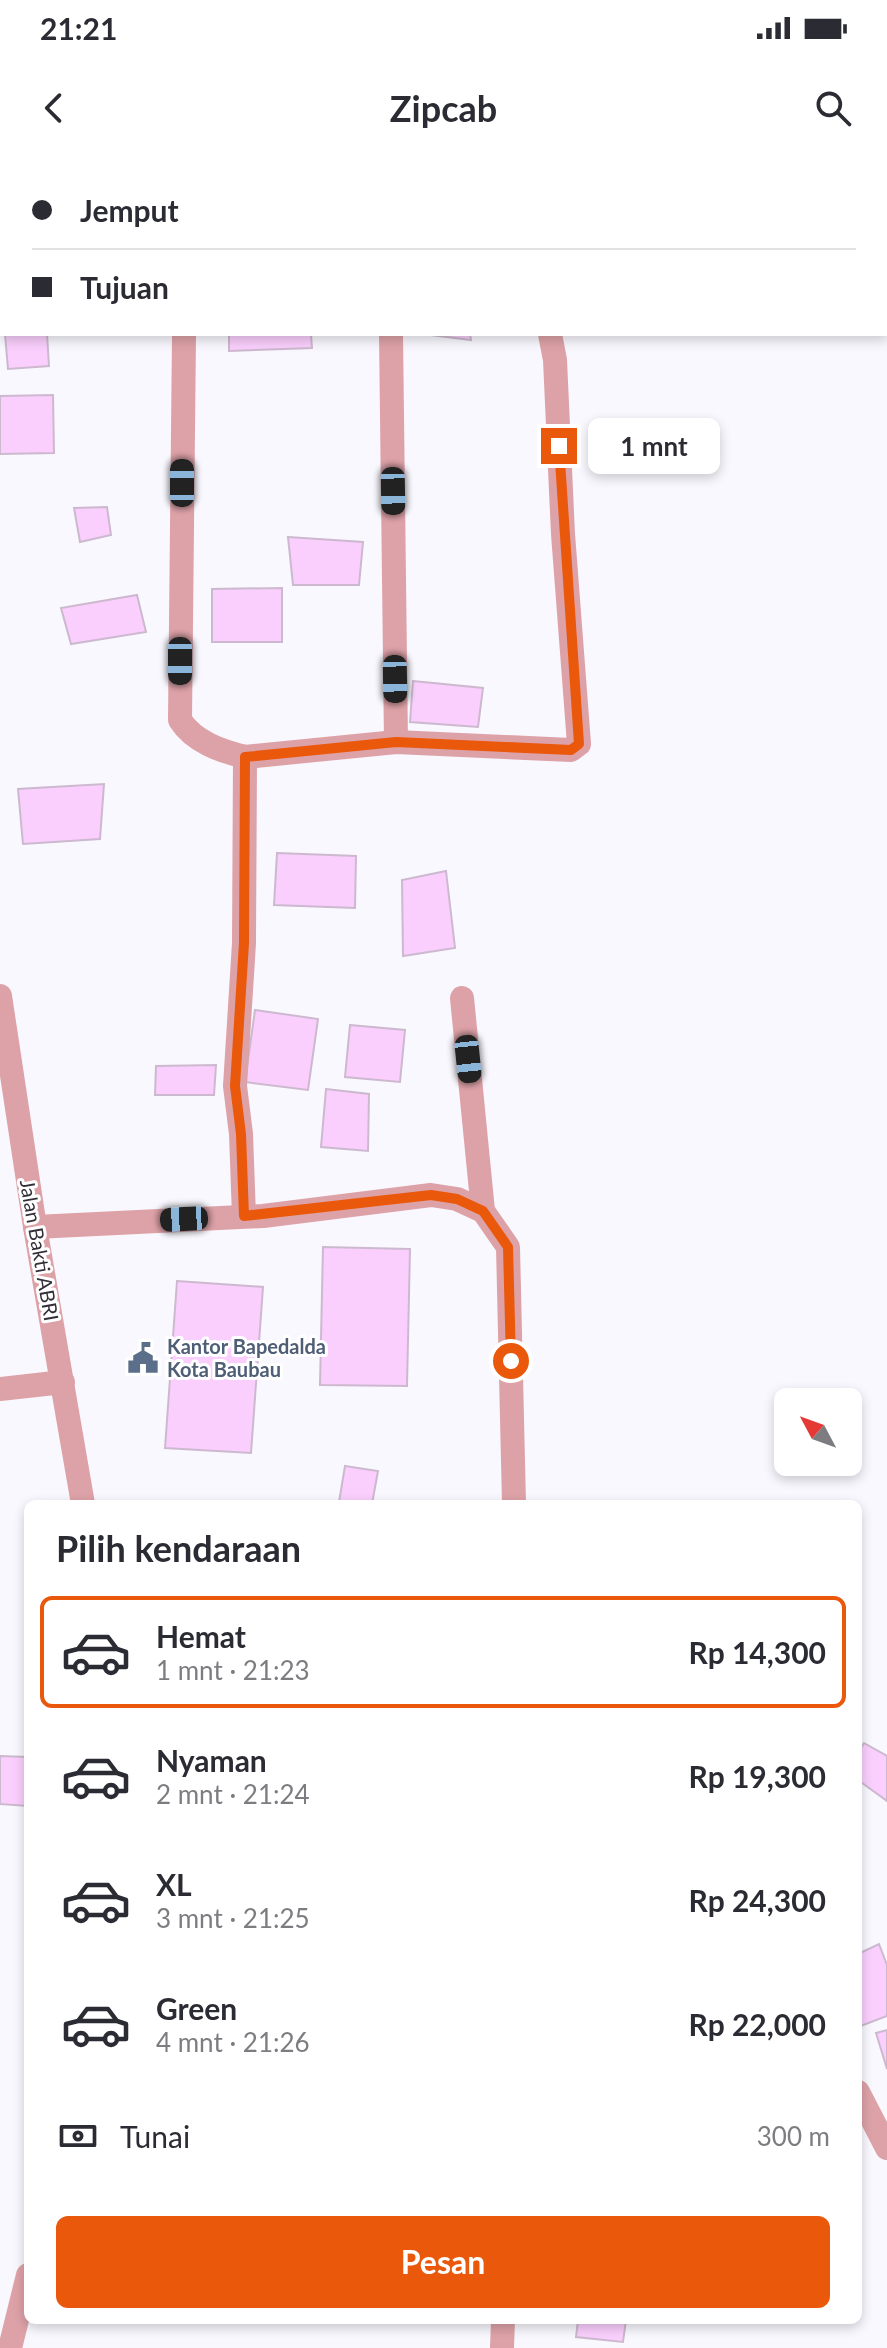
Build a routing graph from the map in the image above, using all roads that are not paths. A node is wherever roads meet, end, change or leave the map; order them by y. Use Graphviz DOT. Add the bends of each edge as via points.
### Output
graph roads {
  1 [pos="184,336"];
  2 [pos="391,336"];
  3 [pos="550,336"];
  4 [pos="396,742"];
  5 [pos="245,757"];
  6 [pos="0,996"];
  7 [pos="462,998"];
  8 [pos="483,1211"];
  9 [pos="244,1216"];
  10 [pos="35,1227"];
  11 [pos="63,1382"];
  12 [pos="0,1389"];
  13 [pos="82,1500"];
  14 [pos="514,1500"];
  15 [pos="862,2100"];
  16 [pos="887,2148"];
  17 [pos="24,2291"];
  18 [pos="503,2324"];
  19 [pos="10,2348"];
  20 [pos="502,2348"];
  1 -- 5 [label="street" via="180,720 194,736"];
  2 -- 4 [label="street"];
  3 -- 4 [label="street" via="579,744 571,750"];
  4 -- 5 [label="street"];
  5 -- 9 [label="street" via="244,943 235,1086"];
  6 -- 10 [label="street, Jalan Bakti ABRI"];
  7 -- 8 [label="street"];
  8 -- 9 [label="street" via="431,1195"];
  8 -- 14 [label="street" via="508,1247"];
  9 -- 10 [label="street"];
  10 -- 11 [label="street, Jalan Bakti ABRI"];
  11 -- 12 [label="street"];
  11 -- 13 [label="street, Jalan Bakti ABRI"];
  15 -- 16 [label="street"];
  17 -- 19 [label="street"];
  18 -- 20 [label="street"];
}
